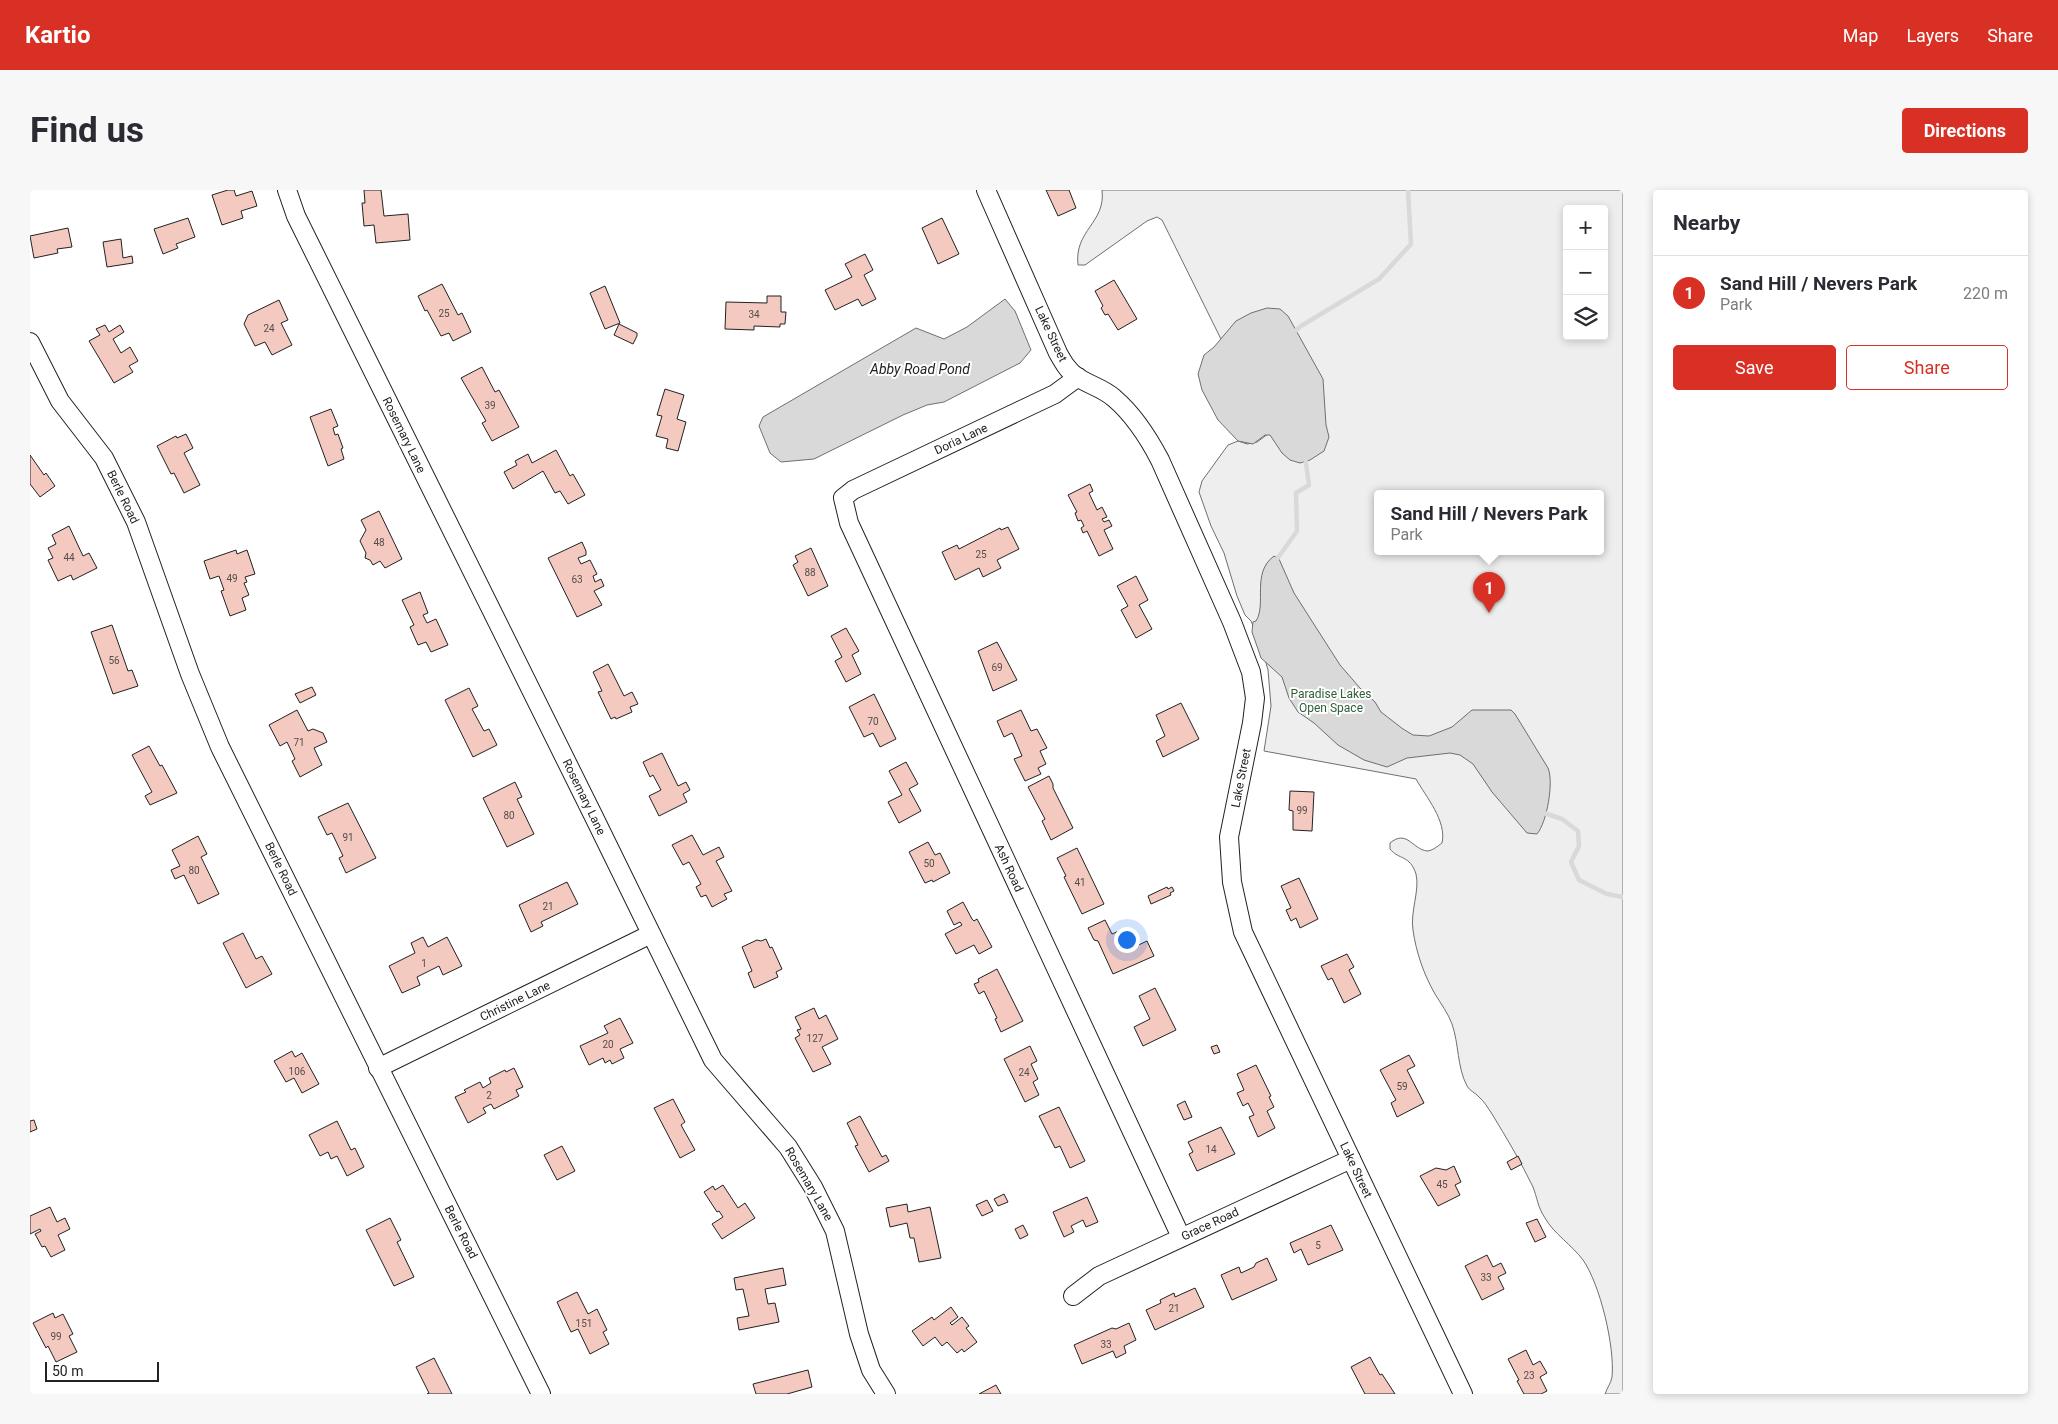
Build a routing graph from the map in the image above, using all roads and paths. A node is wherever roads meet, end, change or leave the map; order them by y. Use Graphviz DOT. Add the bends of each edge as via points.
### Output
graph roads {
  1 [pos="288,190"];
  2 [pos="986,190"];
  3 [pos="30,342"];
  4 [pos="1078,377"];
  5 [pos="843,498"];
  6 [pos="651,934"];
  7 [pos="378,1068"];
  8 [pos="1351,1159"];
  9 [pos="1181,1237"];
  10 [pos="1073,1296"];
  11 [pos="541,1394"];
  12 [pos="886,1394"];
  13 [pos="1463,1394"];
  1 -- 6 [label="street, Rosemary Lane" via="296,216"];
  2 -- 4 [label="street, Lake Street" via="1058,353 1066,367"];
  3 -- 7 [label="street, Berle Road" via="60,401 104,458 136,522 190,674 220,747"];
  4 -- 5 [label="street, Doria Lane" via="1055,394 853,490"];
  4 -- 8 [label="street, Lake Street" via="1099,386 1115,399 1146,434 1232,622 1251,672 1255,698 1252,723 1229,837 1232,882 1243,932"];
  5 -- 9 [label="street, Ash Road" via="849,523"];
  6 -- 7 [label="street, Christine Lane"];
  6 -- 12 [label="street, Rosemary Lane" via="713,1060 788,1147 835,1231 859,1334 871,1370"];
  7 -- 11 [label="street, Berle Road"];
  8 -- 9 [label="street, Grace Road"];
  8 -- 13 [label="street, Lake Street"];
  9 -- 10 [label="street, Grace Road" via="1098,1276"];
}
